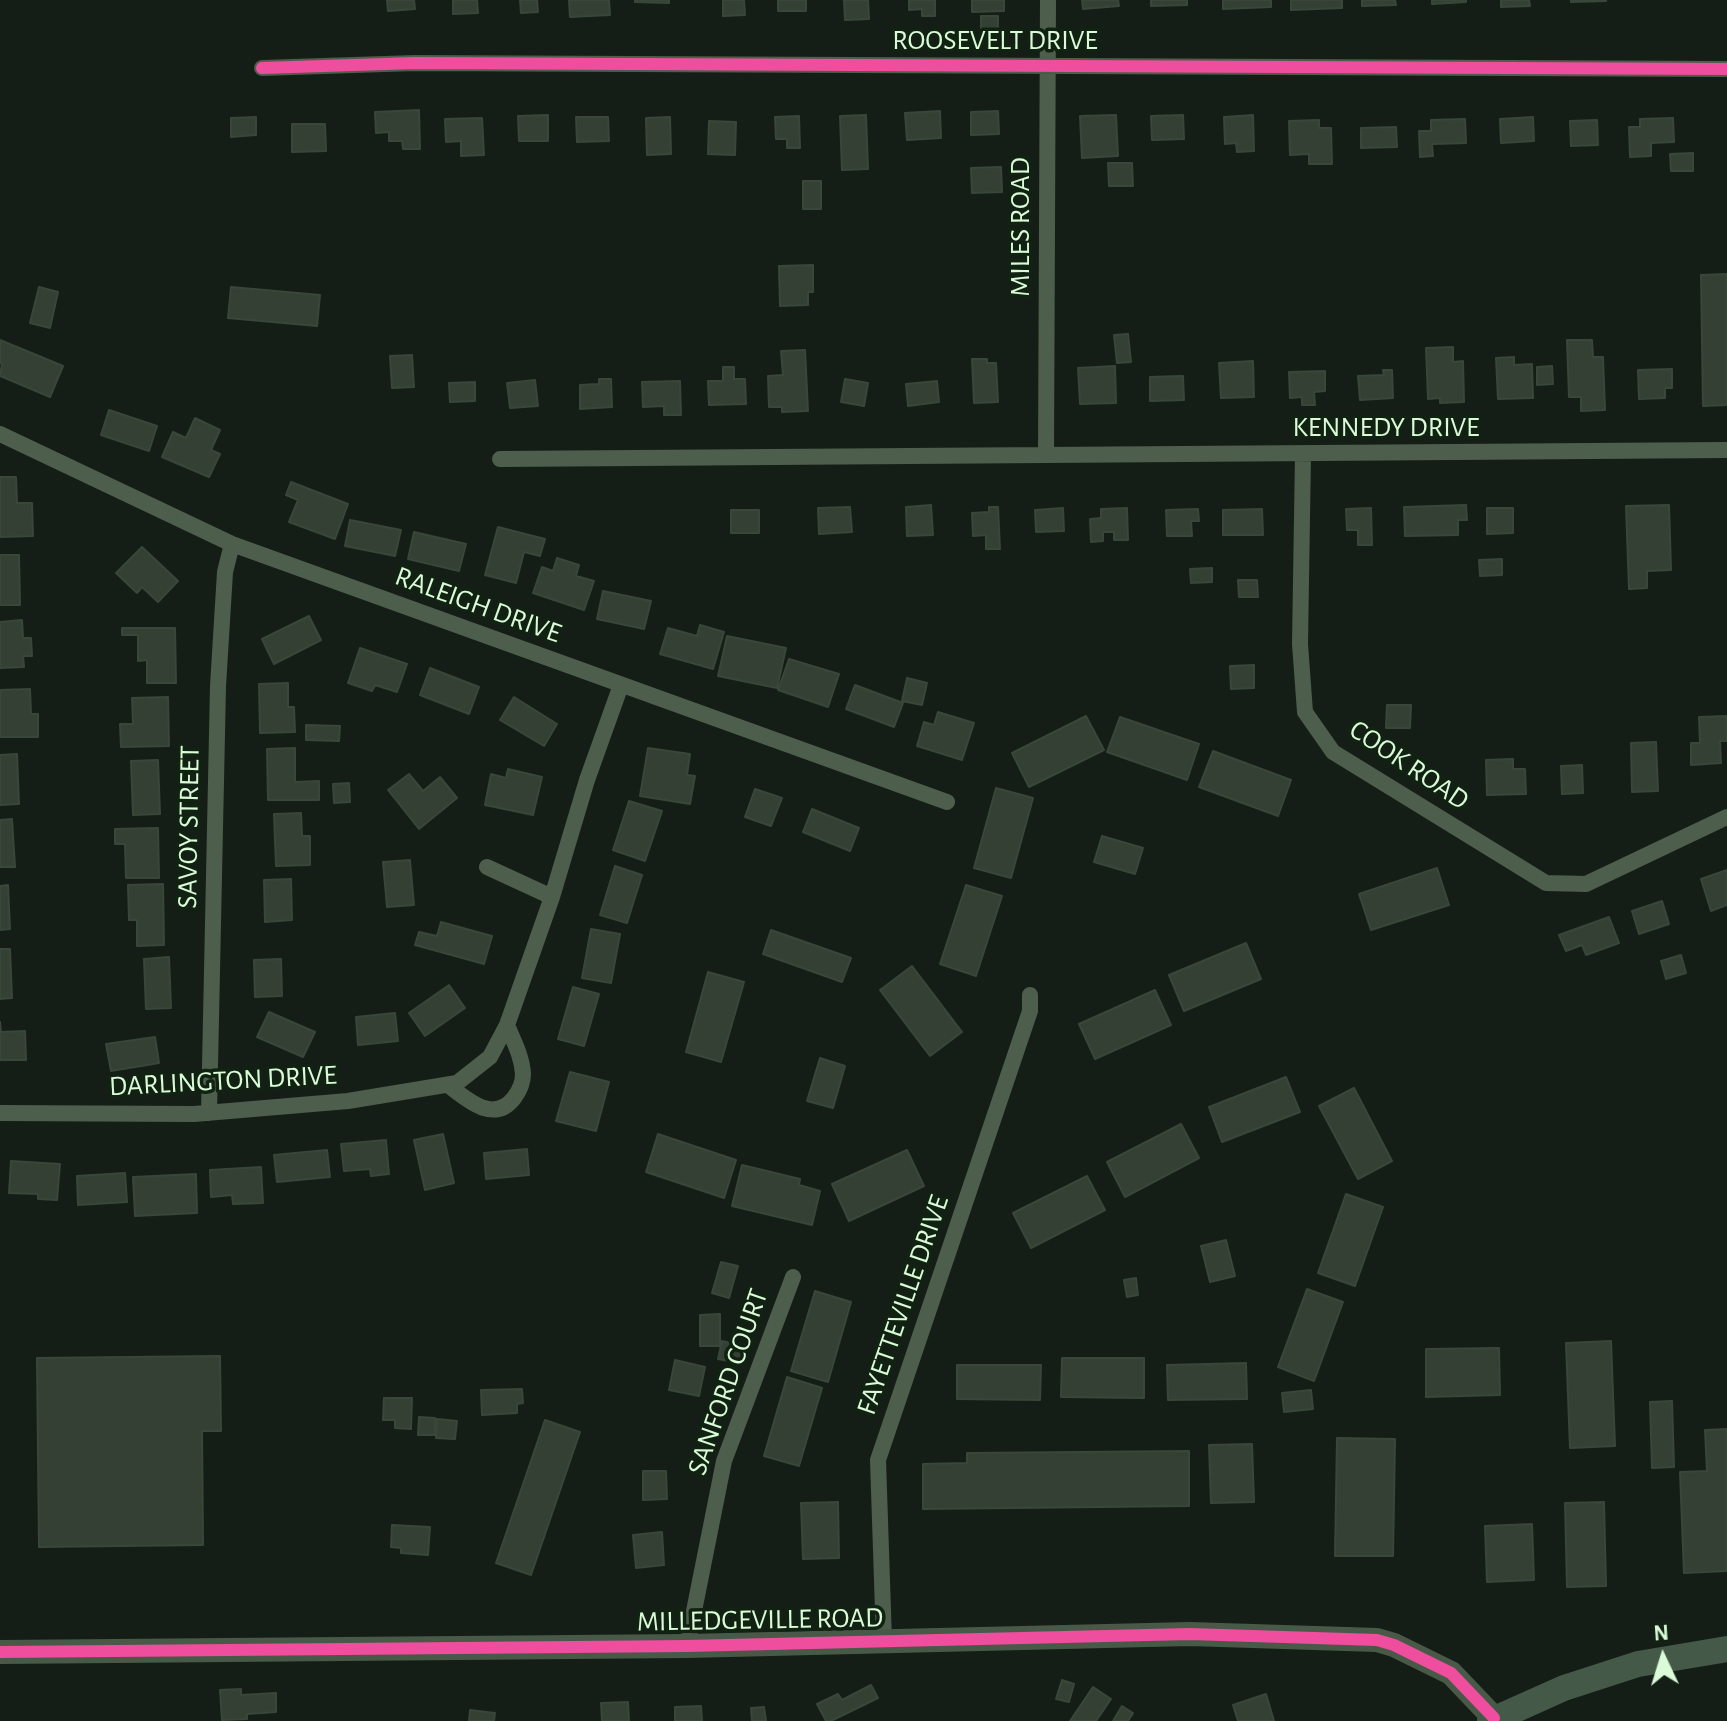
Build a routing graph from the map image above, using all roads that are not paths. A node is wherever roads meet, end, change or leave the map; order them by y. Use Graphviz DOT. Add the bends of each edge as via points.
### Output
graph roads {
  1 [pos="1048,0"];
  2 [pos="1048,65"];
  3 [pos="262,68"];
  4 [pos="1727,69"];
  5 [pos="0,434"];
  6 [pos="1727,450"];
  7 [pos="1046,454"];
  8 [pos="1303,455"];
  9 [pos="500,459"];
  10 [pos="232,544"];
  11 [pos="621,685"];
  12 [pos="947,802"];
  13 [pos="1727,817"];
  14 [pos="487,867"];
  15 [pos="552,897"];
  16 [pos="1030,995"];
  17 [pos="507,1025"];
  18 [pos="448,1085"];
  19 [pos="0,1113"];
  20 [pos="209,1113"];
  21 [pos="793,1277"];
  22 [pos="884,1641"];
  23 [pos="687,1646"];
  24 [pos="1727,1649"];
  25 [pos="0,1652"];
  26 [pos="1492,1720"];
  1 -- 2 [label="street, MILES ROAD"];
  2 -- 3 [label="street, ROOSEVELT DRIVE" via="415,63"];
  2 -- 4 [label="street, ROOSEVELT DRIVE"];
  2 -- 7 [label="street, MILES ROAD"];
  5 -- 10 [label="street, RALEIGH DRIVE"];
  6 -- 8 [label="street, KENNEDY DRIVE"];
  7 -- 8 [label="street, KENNEDY DRIVE"];
  7 -- 9 [label="street, KENNEDY DRIVE"];
  8 -- 13 [label="street, COOK ROAD" via="1300,644 1305,712 1333,752 1546,883 1586,884"];
  10 -- 11 [label="street, RALEIGH DRIVE"];
  10 -- 20 [label="street, SAVOY STREET" via="225,572 218,686"];
  11 -- 12 [label="street, RALEIGH DRIVE"];
  11 -- 15 [label="street, DARLINGTON DRIVE"];
  14 -- 15 [label="street"];
  15 -- 17 [label="street, DARLINGTON DRIVE"];
  16 -- 22 [label="street, FAYETTEVILLE DRIVE" via="1030,1011 878,1460"];
  17 -- 18 [label="street, DARLINGTON DRIVE" via="490,1057"];
  17 -- 18 [label="street" via="523,1071 513,1100 488,1110"];
  18 -- 20 [label="street, DARLINGTON DRIVE" via="348,1101"];
  19 -- 20 [label="street, DARLINGTON DRIVE"];
  21 -- 23 [label="street, SANFORD COURT" via="724,1461"];
  22 -- 23 [label="street, MILLEDGEVILLE ROAD"];
  22 -- 26 [label="street, MILLEDGEVILLE ROAD" via="1190,1634 1377,1640 1451,1673"];
  23 -- 25 [label="street, MILLEDGEVILLE ROAD"];
  24 -- 26 [label="main road, MILLEDGEVILLE ROAD" via="1638,1664 1564,1688"];
}
